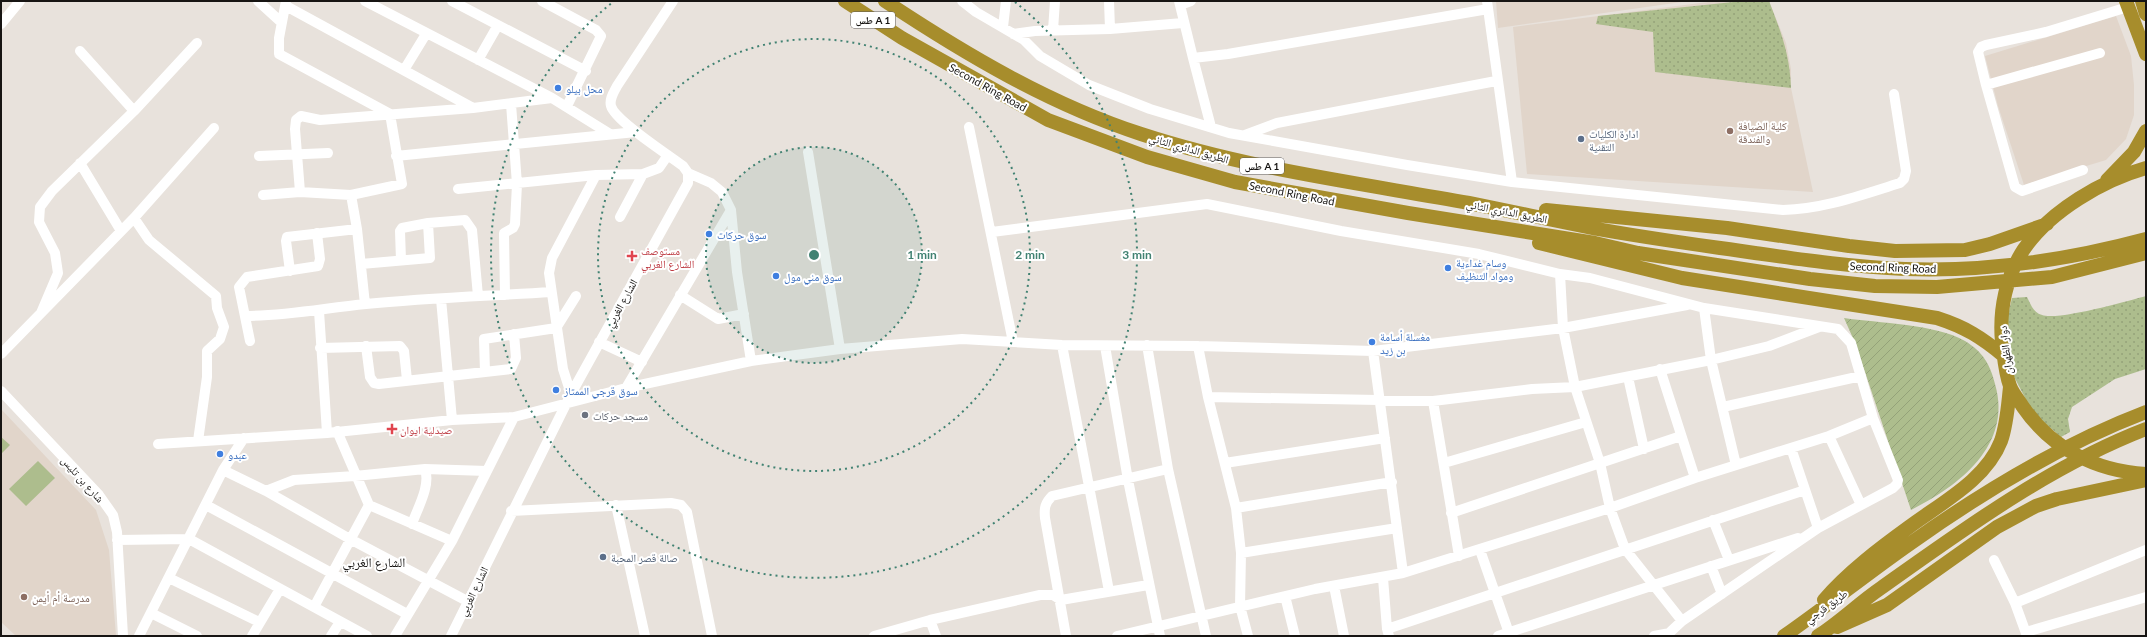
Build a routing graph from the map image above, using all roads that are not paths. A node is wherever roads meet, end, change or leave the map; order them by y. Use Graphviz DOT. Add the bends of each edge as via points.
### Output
graph roads {
  1 [pos="20,1"];
  2 [pos="258,1"];
  3 [pos="365,1"];
  4 [pos="452,1"];
  5 [pos="542,1"];
  6 [pos="673,1"];
  7 [pos="845,1"];
  8 [pos="885,1"];
  9 [pos="962,1"];
  10 [pos="1006,1"];
  11 [pos="1054,1"];
  12 [pos="1109,1"];
  13 [pos="1191,1"];
  14 [pos="2142,1"];
  15 [pos="1180,3"];
  16 [pos="286,4"];
  17 [pos="2127,4"];
  18 [pos="385,5"];
  19 [pos="1487,5"];
  20 [pos="2146,14"];
  21 [pos="282,22"];
  22 [pos="1184,23"];
  23 [pos="1,24"];
  24 [pos="498,25"];
  25 [pos="1003,27"];
  26 [pos="1110,29"];
  27 [pos="1053,30"];
  28 [pos="426,34"];
  29 [pos="1013,34"];
  30 [pos="197,43"];
  31 [pos="80,51"];
  32 [pos="2100,53"];
  33 [pos="2146,54"];
  34 [pos="1193,58"];
  35 [pos="478,60"];
  36 [pos="404,70"];
  37 [pos="586,71"];
  38 [pos="1496,81"];
  39 [pos="1986,85"];
  40 [pos="1894,94"];
  41 [pos="552,98"];
  42 [pos="511,104"];
  43 [pos="567,106"];
  44 [pos="473,108"];
  45 [pos="134,111"];
  46 [pos="390,114"];
  47 [pos="970,127"];
  48 [pos="1211,127"];
  49 [pos="214,128"];
  50 [pos="2146,131"];
  51 [pos="636,132"];
  52 [pos="610,134"];
  53 [pos="1244,136"];
  54 [pos="513,144"];
  55 [pos="808,152"];
  56 [pos="328,153"];
  57 [pos="296,155"];
  58 [pos="668,155"];
  59 [pos="258,156"];
  60 [pos="396,156"];
  61 [pos="80,163"];
  62 [pos="2146,168"];
  63 [pos="2083,170"];
  64 [pos="688,173"];
  65 [pos="643,174"];
  66 [pos="596,175"];
  67 [pos="1512,182"];
  68 [pos="517,184"];
  69 [pos="2103,184"];
  70 [pos="458,189"];
  71 [pos="300,192"];
  72 [pos="263,195"];
  73 [pos="351,195"];
  74 [pos="1470,203"];
  75 [pos="731,210"];
  76 [pos="620,217"];
  77 [pos="134,218"];
  78 [pos="428,223"];
  79 [pos="1467,223"];
  80 [pos="2047,224"];
  81 [pos="357,229"];
  82 [pos="121,231"];
  83 [pos="992,232"];
  84 [pos="317,233"];
  85 [pos="1640,236"];
  86 [pos="2146,239"];
  87 [pos="2146,253"];
  88 [pos="401,260"];
  89 [pos="361,264"];
  90 [pos="290,271"];
  91 [pos="1560,274"];
  92 [pos="551,292"];
  93 [pos="505,295"];
  94 [pos="680,295"];
  95 [pos="478,296"];
  96 [pos="576,296"];
  97 [pos="441,299"];
  98 [pos="365,304"];
  99 [pos="1687,305"];
  100 [pos="1704,308"];
  101 [pos="319,311"];
  102 [pos="41,313"];
  103 [pos="744,314"];
  104 [pos="245,316"];
  105 [pos="1821,326"];
  106 [pos="556,328"];
  107 [pos="1563,328"];
  108 [pos="514,334"];
  109 [pos="250,341"];
  110 [pos="599,342"];
  111 [pos="1014,342"];
  112 [pos="1062,345"];
  113 [pos="1147,345"];
  114 [pos="366,346"];
  115 [pos="1105,346"];
  116 [pos="1198,346"];
  117 [pos="320,348"];
  118 [pos="840,349"];
  119 [pos="1373,351"];
  120 [pos="1,354"];
  121 [pos="2004,356"];
  122 [pos="1711,360"];
  123 [pos="751,361"];
  124 [pos="642,362"];
  125 [pos="1660,369"];
  126 [pos="485,372"];
  127 [pos="448,376"];
  128 [pos="1861,376"];
  129 [pos="1628,377"];
  130 [pos="407,380"];
  131 [pos="1575,387"];
  132 [pos="2010,387"];
  133 [pos="626,388"];
  134 [pos="1,390"];
  135 [pos="1208,397"];
  136 [pos="569,398"];
  137 [pos="1379,401"];
  138 [pos="1433,401"];
  139 [pos="1723,407"];
  140 [pos="2146,412"];
  141 [pos="514,418"];
  142 [pos="1873,418"];
  143 [pos="452,420"];
  144 [pos="1586,422"];
  145 [pos="2146,429"];
  146 [pos="332,432"];
  147 [pos="1681,436"];
  148 [pos="1828,436"];
  149 [pos="244,438"];
  150 [pos="1385,438"];
  151 [pos="198,441"];
  152 [pos="158,444"];
  153 [pos="1644,448"];
  154 [pos="1791,448"];
  155 [pos="1225,463"];
  156 [pos="1444,463"];
  157 [pos="1600,463"];
  158 [pos="1736,465"];
  159 [pos="425,469"];
  160 [pos="1168,469"];
  161 [pos="223,470"];
  162 [pos="487,471"];
  163 [pos="2146,474"];
  164 [pos="355,476"];
  165 [pos="1695,478"];
  166 [pos="1128,480"];
  167 [pos="2146,480"];
  168 [pos="1392,482"];
  169 [pos="1088,488"];
  170 [pos="1805,490"];
  171 [pos="266,491"];
  172 [pos="206,505"];
  173 [pos="369,505"];
  174 [pos="616,505"];
  175 [pos="1861,505"];
  176 [pos="1236,508"];
  177 [pos="1610,508"];
  178 [pos="512,511"];
  179 [pos="1451,513"];
  180 [pos="1713,520"];
  181 [pos="412,524"];
  182 [pos="1397,528"];
  183 [pos="1818,528"];
  184 [pos="1808,535"];
  185 [pos="189,539"];
  186 [pos="350,539"];
  187 [pos="117,540"];
  188 [pos="452,541"];
  189 [pos="1625,549"];
  190 [pos="1480,550"];
  191 [pos="2146,550"];
  192 [pos="1241,553"];
  193 [pos="1459,556"];
  194 [pos="1729,560"];
  195 [pos="1994,560"];
  196 [pos="1711,566"];
  197 [pos="333,572"];
  198 [pos="1402,572"];
  199 [pos="169,578"];
  200 [pos="1383,578"];
  201 [pos="429,579"];
  202 [pos="1148,585"];
  203 [pos="1653,585"];
  204 [pos="1334,586"];
  205 [pos="280,589"];
  206 [pos="1109,591"];
  207 [pos="1497,594"];
  208 [pos="1722,594"];
  209 [pos="1285,596"];
  210 [pos="2146,597"];
  211 [pos="1061,600"];
  212 [pos="469,602"];
  213 [pos="2015,603"];
  214 [pos="1240,606"];
  215 [pos="314,607"];
  216 [pos="151,613"];
  217 [pos="408,614"];
  218 [pos="1203,616"];
  219 [pos="930,620"];
  220 [pos="1682,621"];
  221 [pos="1805,621"];
  222 [pos="259,622"];
  223 [pos="340,622"];
  224 [pos="1159,631"];
  225 [pos="1388,632"];
  226 [pos="1510,634"];
  227 [pos="1668,634"];
  228 [pos="1821,634"];
  229 [pos="2027,634"];
  230 [pos="879,635"];
  231 [pos="123,636"];
  232 [pos="139,636"];
  233 [pos="197,636"];
  234 [pos="252,636"];
  235 [pos="331,636"];
  236 [pos="367,636"];
  237 [pos="395,636"];
  238 [pos="451,636"];
  239 [pos="645,636"];
  240 [pos="712,636"];
  241 [pos="936,636"];
  242 [pos="1066,636"];
  243 [pos="1117,636"];
  244 [pos="1206,636"];
  245 [pos="1248,636"];
  246 [pos="1295,636"];
  247 [pos="1344,636"];
  248 [pos="1498,636"];
  249 [pos="1654,636"];
  250 [pos="1784,636"];
  1 -- 23 [label="street"];
  2 -- 21 [label="street"];
  3 -- 18 [label="street"];
  4 -- 24 [label="street"];
  5 -- 37 [label="street" via="600,33 600,40"];
  6 -- 51 [label="street" via="610,100 613,112"];
  7 -- 79 [label="highway, Second Ring Road / طس A 1" via="902,38 1048,120 1147,156 1235,182"];
  8 -- 74 [label="highway, الطريق الدائري الثاني / طس A 1" via="985,64 1060,102 1140,134 1267,167"];
  9 -- 25 [label="street"];
  10 -- 25 [label="street"];
  11 -- 27 [label="street"];
  12 -- 26 [label="street"];
  13 -- 15 [label="street"];
  14 -- 20 [label="highway"];
  15 -- 22 [label="street"];
  16 -- 21 [label="street"];
  16 -- 36 [label="street"];
  17 -- 33 [label="highway"];
  17 -- 39 [label="street" via="2046,32 1986,44 1981,47 1978,58"];
  18 -- 28 [label="street"];
  19 -- 34 [label="street" via="1228,54"];
  19 -- 38 [label="street"];
  21 -- 46 [label="street" via="280,54"];
  22 -- 26 [label="street"];
  22 -- 34 [label="street"];
  24 -- 35 [label="street"];
  24 -- 37 [label="street"];
  25 -- 29 [label="street"];
  26 -- 27 [label="street"];
  27 -- 29 [label="street"];
  28 -- 35 [label="street"];
  28 -- 36 [label="street"];
  29 -- 48 [label="street" via="1024,40 1040,56 1089,86 1150,109"];
  30 -- 45 [label="street"];
  31 -- 45 [label="street"];
  32 -- 39 [label="street"];
  34 -- 48 [label="street"];
  35 -- 41 [label="street"];
  36 -- 44 [label="street"];
  37 -- 43 [label="street"];
  38 -- 53 [label="street" via="1277,123"];
  38 -- 67 [label="street"];
  39 -- 63 [label="street" via="2002,148 2017,189 2022,191"];
  40 -- 67 [label="street" via="1906,171 1904,179 1900,183 1824,206 1783,210"];
  41 -- 42 [label="street"];
  41 -- 43 [label="street"];
  42 -- 44 [label="street"];
  42 -- 54 [label="street"];
  43 -- 52 [label="street"];
  44 -- 46 [label="street"];
  45 -- 61 [label="street"];
  46 -- 57 [label="street" via="320,120 298,117 295,128"];
  46 -- 60 [label="street"];
  47 -- 83 [label="street"];
  48 -- 53 [label="street"];
  49 -- 77 [label="street"];
  50 -- 69 [label="highway" via="2134,152"];
  51 -- 52 [label="street"];
  51 -- 58 [label="street"];
  52 -- 54 [label="street"];
  53 -- 67 [label="street"];
  54 -- 60 [label="street"];
  54 -- 68 [label="street"];
  55 -- 118 [label="street"];
  56 -- 57 [label="street"];
  57 -- 59 [label="street"];
  57 -- 71 [label="street"];
  58 -- 64 [label="street"];
  58 -- 65 [label="street" via="659,168"];
  60 -- 73 [label="street" via="402,184"];
  61 -- 82 [label="street"];
  61 -- 102 [label="street" via="40,207 39,222 55,253 58,273"];
  62 -- 69 [label="highway, دوار الظهران"];
  64 -- 75 [label="street" via="711,183 722,192"];
  64 -- 110 [label="street, الشارع الغربي" via="688,183"];
  65 -- 66 [label="street"];
  65 -- 76 [label="street"];
  66 -- 68 [label="street"];
  66 -- 92 [label="street" via="552,258 549,273"];
  68 -- 70 [label="street"];
  68 -- 93 [label="street" via="515,224 504,233"];
  69 -- 80 [label="highway, دوار الظهران"];
  71 -- 72 [label="street"];
  71 -- 73 [label="street"];
  73 -- 81 [label="street"];
  74 -- 80 [label="highway" via="1727,228 1895,251 1965,250"];
  74 -- 85 [label="highway, الطريق الدائري الثاني / طس A 1"];
  75 -- 94 [label="street"];
  75 -- 103 [label="street"];
  77 -- 82 [label="street"];
  77 -- 151 [label="street" via="149,240 216,296 217,308 224,327 220,339 207,351 207,377"];
  78 -- 88 [label="street" via="400,229"];
  78 -- 88 [label="street" via="431,258"];
  78 -- 95 [label="street" via="462,220 471,225"];
  79 -- 87 [label="highway, Second Ring Road / طس A 1" via="1595,243 1638,253 1810,279 1875,286 1937,287 2052,277"];
  79 -- 121 [label="highway" via="1682,278 1937,318 1961,326 1982,338"];
  80 -- 121 [label="highway, دوار الظهران" via="2024,249 2003,300 2001,329"];
  81 -- 84 [label="street"];
  81 -- 89 [label="street"];
  82 -- 102 [label="street"];
  83 -- 91 [label="street" via="1207,204 1341,231 1479,254"];
  83 -- 111 [label="street"];
  84 -- 90 [label="street" via="319,264"];
  84 -- 90 [label="street" via="290,235 286,238"];
  85 -- 86 [label="highway, Second Ring Road" via="1842,265 1893,268 1995,267 2055,260"];
  88 -- 89 [label="street"];
  89 -- 98 [label="street"];
  90 -- 104 [label="street" via="244,279 239,287"];
  91 -- 99 [label="street" via="1590,278"];
  91 -- 107 [label="street"];
  92 -- 93 [label="street"];
  92 -- 106 [label="street"];
  93 -- 95 [label="street"];
  94 -- 103 [label="street" via="718,319"];
  94 -- 124 [label="street"];
  95 -- 97 [label="street"];
  96 -- 106 [label="street"];
  97 -- 98 [label="street"];
  97 -- 127 [label="street"];
  98 -- 101 [label="street"];
  99 -- 100 [label="street"];
  99 -- 107 [label="street"];
  100 -- 105 [label="street"];
  100 -- 122 [label="street"];
  101 -- 104 [label="street"];
  101 -- 117 [label="street"];
  102 -- 120 [label="street"];
  103 -- 123 [label="street"];
  104 -- 109 [label="street"];
  105 -- 122 [label="street" via="1769,346"];
  105 -- 128 [label="street" via="1838,329 1845,334 1851,344"];
  106 -- 108 [label="street"];
  106 -- 136 [label="street"];
  107 -- 119 [label="street"];
  107 -- 131 [label="street"];
  108 -- 126 [label="street" via="514,365 508,369"];
  108 -- 126 [label="street" via="484,339"];
  110 -- 124 [label="street"];
  110 -- 136 [label="street, الشارع الغربي"];
  111 -- 112 [label="street"];
  111 -- 118 [label="street" via="962,339"];
  112 -- 115 [label="street"];
  112 -- 169 [label="street"];
  113 -- 115 [label="street"];
  113 -- 116 [label="street"];
  113 -- 160 [label="street"];
  114 -- 117 [label="street"];
  114 -- 130 [label="street" via="396,345 404,348"];
  114 -- 130 [label="street" via="370,377 374,383"];
  115 -- 166 [label="street"];
  116 -- 119 [label="street"];
  116 -- 135 [label="street"];
  117 -- 146 [label="street"];
  118 -- 123 [label="street"];
  119 -- 137 [label="street"];
  121 -- 132 [label="highway, دوار الظهران"];
  122 -- 125 [label="street"];
  122 -- 139 [label="street"];
  123 -- 133 [label="street"];
  124 -- 133 [label="street"];
  125 -- 129 [label="street"];
  125 -- 147 [label="street"];
  126 -- 127 [label="street"];
  127 -- 130 [label="street"];
  127 -- 143 [label="street"];
  128 -- 139 [label="street"];
  128 -- 142 [label="street"];
  129 -- 131 [label="street"];
  129 -- 153 [label="street"];
  131 -- 138 [label="street"];
  131 -- 144 [label="street"];
  132 -- 163 [label="highway, دوار الظهران" via="2033,421 2070,452 2099,466"];
  132 -- 221 [label="highway" via="2006,420 2000,441 1989,462 1968,483 1880,549 1831,592"];
  133 -- 136 [label="street"];
  134 -- 187 [label="street, شارع بن تليس" via="107,505 116,525"];
  135 -- 137 [label="street"];
  135 -- 155 [label="street"];
  136 -- 141 [label="street"];
  136 -- 178 [label="street, الشارع الغربي"];
  137 -- 138 [label="street"];
  137 -- 150 [label="street"];
  138 -- 156 [label="street"];
  139 -- 158 [label="street"];
  140 -- 221 [label="highway, طريق قرجي" via="2055,453 1999,484 1957,511"];
  141 -- 143 [label="street"];
  141 -- 162 [label="street"];
  142 -- 148 [label="street"];
  142 -- 175 [label="street" via="1898,480 1897,484"];
  143 -- 146 [label="street"];
  144 -- 156 [label="street"];
  144 -- 157 [label="street"];
  145 -- 228 [label="highway, طريق قرجي" via="2059,471 2010,500 1879,589"];
  146 -- 149 [label="street"];
  146 -- 164 [label="street"];
  147 -- 153 [label="street"];
  147 -- 165 [label="street"];
  148 -- 154 [label="street"];
  148 -- 175 [label="street"];
  149 -- 151 [label="street"];
  149 -- 161 [label="street"];
  150 -- 155 [label="street"];
  150 -- 168 [label="street"];
  151 -- 152 [label="street"];
  153 -- 157 [label="street"];
  154 -- 158 [label="street"];
  154 -- 170 [label="street"];
  155 -- 176 [label="street"];
  156 -- 179 [label="street"];
  157 -- 177 [label="street"];
  157 -- 179 [label="street"];
  158 -- 165 [label="street"];
  159 -- 162 [label="street"];
  159 -- 164 [label="street"];
  159 -- 181 [label="street" via="426,483"];
  160 -- 166 [label="street"];
  160 -- 218 [label="street"];
  161 -- 171 [label="street"];
  161 -- 172 [label="street"];
  162 -- 188 [label="street"];
  164 -- 171 [label="street" via="294,480"];
  164 -- 173 [label="street"];
  165 -- 177 [label="street"];
  166 -- 169 [label="street"];
  166 -- 202 [label="street"];
  167 -- 228 [label="highway" via="2036,506 1998,527 1887,605"];
  168 -- 176 [label="street"];
  168 -- 182 [label="street"];
  169 -- 206 [label="street"];
  169 -- 211 [label="street" via="1052,496 1044,508"];
  170 -- 180 [label="street"];
  170 -- 183 [label="street"];
  171 -- 186 [label="street"];
  172 -- 185 [label="street"];
  172 -- 197 [label="street"];
  173 -- 181 [label="street"];
  173 -- 186 [label="street"];
  174 -- 178 [label="street"];
  174 -- 239 [label="street"];
  174 -- 240 [label="street" via="671,503 684,508"];
  175 -- 183 [label="street"];
  176 -- 192 [label="street"];
  177 -- 189 [label="street"];
  177 -- 190 [label="street"];
  178 -- 212 [label="street, الشارع الغربي"];
  179 -- 193 [label="street"];
  180 -- 189 [label="street"];
  180 -- 194 [label="street"];
  181 -- 188 [label="street"];
  182 -- 192 [label="street"];
  182 -- 198 [label="street"];
  183 -- 184 [label="street"];
  184 -- 194 [label="street"];
  184 -- 208 [label="street"];
  185 -- 187 [label="street"];
  185 -- 199 [label="street"];
  185 -- 205 [label="street"];
  186 -- 197 [label="street"];
  186 -- 201 [label="street"];
  187 -- 231 [label="street, شارع بن تليس"];
  188 -- 201 [label="street"];
  189 -- 203 [label="street"];
  189 -- 207 [label="street"];
  190 -- 193 [label="street"];
  190 -- 207 [label="street"];
  191 -- 213 [label="street"];
  192 -- 214 [label="street"];
  193 -- 198 [label="street"];
  194 -- 196 [label="street"];
  195 -- 213 [label="street"];
  196 -- 203 [label="street"];
  196 -- 208 [label="street"];
  197 -- 215 [label="street"];
  197 -- 217 [label="street"];
  198 -- 200 [label="street"];
  199 -- 216 [label="street"];
  199 -- 222 [label="street"];
  200 -- 204 [label="street"];
  200 -- 225 [label="street"];
  201 -- 212 [label="street"];
  201 -- 217 [label="street"];
  202 -- 206 [label="street"];
  202 -- 224 [label="street"];
  203 -- 220 [label="street"];
  203 -- 226 [label="street"];
  204 -- 209 [label="street"];
  204 -- 247 [label="street"];
  205 -- 215 [label="street"];
  205 -- 222 [label="street"];
  206 -- 211 [label="street"];
  207 -- 225 [label="street"];
  207 -- 226 [label="street"];
  208 -- 220 [label="street"];
  209 -- 214 [label="street"];
  209 -- 246 [label="street"];
  210 -- 229 [label="street"];
  211 -- 219 [label="street" via="1053,595 1040,595"];
  211 -- 242 [label="street"];
  212 -- 238 [label="street, الشارع الغربي"];
  213 -- 229 [label="street"];
  214 -- 218 [label="street"];
  214 -- 245 [label="street"];
  215 -- 223 [label="street"];
  216 -- 232 [label="street"];
  216 -- 233 [label="street"];
  217 -- 237 [label="street"];
  218 -- 224 [label="street"];
  218 -- 244 [label="street"];
  219 -- 230 [label="street"];
  219 -- 241 [label="street"];
  220 -- 227 [label="street"];
  221 -- 250 [label="highway, طريق قرجي"];
  222 -- 234 [label="street"];
  223 -- 235 [label="street"];
  223 -- 236 [label="street"];
  224 -- 243 [label="street"];
  226 -- 248 [label="street"];
  227 -- 249 [label="street"];
}
